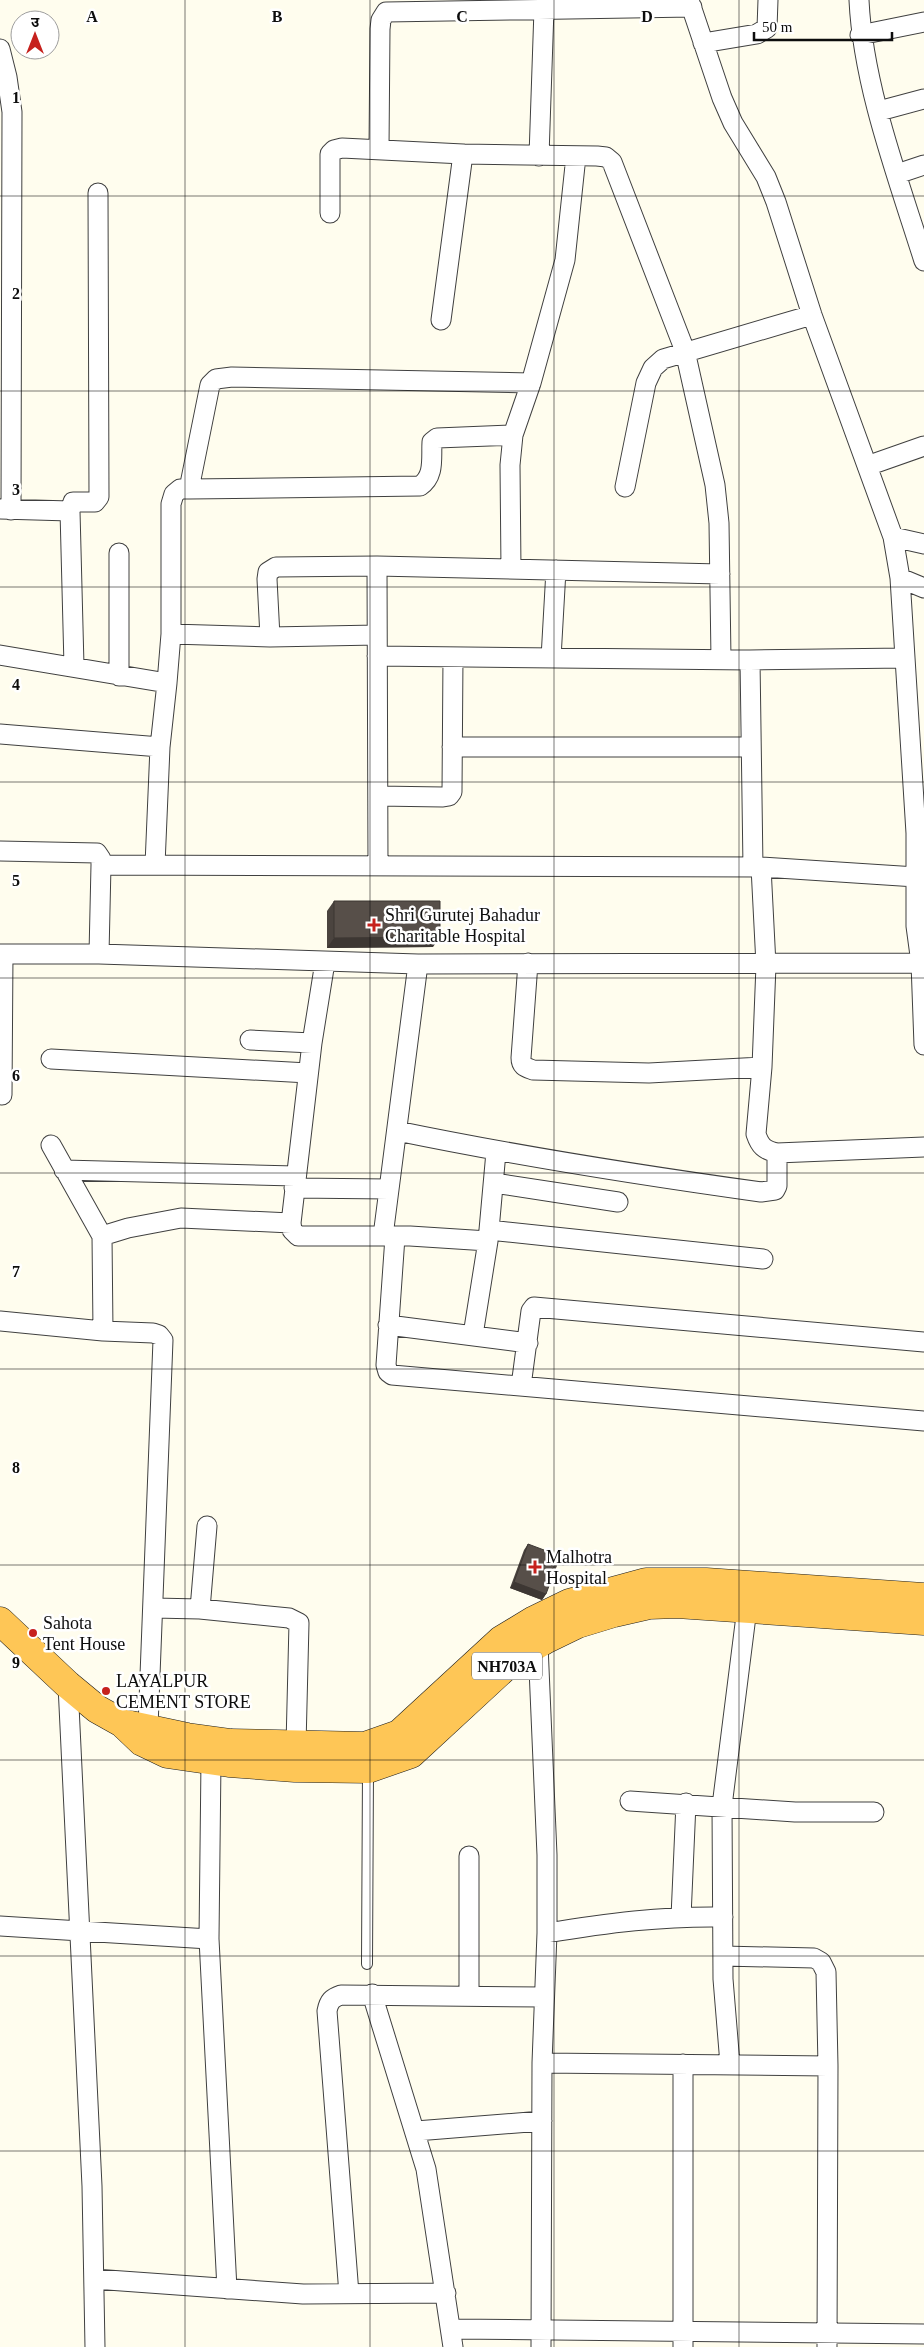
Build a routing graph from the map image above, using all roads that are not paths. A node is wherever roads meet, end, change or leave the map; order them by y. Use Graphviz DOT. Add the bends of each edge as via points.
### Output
graph roads {
  1 [pos="768,0"];
  2 [pos="858,0"];
  3 [pos="690,4"];
  4 [pos="544,9"];
  5 [pos="924,22"];
  6 [pos="860,35"];
  7 [pos="703,44"];
  8 [pos="0,49"];
  9 [pos="924,99"];
  10 [pos="879,111"];
  11 [pos="379,149"];
  12 [pos="463,154"];
  13 [pos="539,156"];
  14 [pos="576,156"];
  15 [pos="924,165"];
  16 [pos="897,174"];
  17 [pos="98,193"];
  18 [pos="330,213"];
  19 [pos="924,260"];
  20 [pos="812,315"];
  21 [pos="441,320"];
  22 [pos="685,351"];
  23 [pos="531,383"];
  24 [pos="513,435"];
  25 [pos="924,446"];
  26 [pos="867,466"];
  27 [pos="625,487"];
  28 [pos="189,488"];
  29 [pos="6,509"];
  30 [pos="70,511"];
  31 [pos="893,537"];
  32 [pos="924,544"];
  33 [pos="119,553"];
  34 [pos="377,566"];
  35 [pos="511,569"];
  36 [pos="556,570"];
  37 [pos="720,574"];
  38 [pos="900,578"];
  39 [pos="924,588"];
  40 [pos="171,634"];
  41 [pos="377,635"];
  42 [pos="270,637"];
  43 [pos="0,655"];
  44 [pos="377,656"];
  45 [pos="453,657"];
  46 [pos="551,658"];
  47 [pos="905,658"];
  48 [pos="721,659"];
  49 [pos="750,660"];
  50 [pos="74,666"];
  51 [pos="119,676"];
  52 [pos="167,683"];
  53 [pos="0,734"];
  54 [pos="160,747"];
  55 [pos="452,747"];
  56 [pos="751,747"];
  57 [pos="918,792"];
  58 [pos="378,796"];
  59 [pos="920,834"];
  60 [pos="0,851"];
  61 [pos="101,865"];
  62 [pos="155,866"];
  63 [pos="378,866"];
  64 [pos="757,867"];
  65 [pos="916,877"];
  66 [pos="920,927"];
  67 [pos="2,954"];
  68 [pos="99,954"];
  69 [pos="325,962"];
  70 [pos="528,963"];
  71 [pos="921,963"];
  72 [pos="418,964"];
  73 [pos="766,965"];
  74 [pos="923,1018"];
  75 [pos="250,1040"];
  76 [pos="312,1042"];
  77 [pos="924,1045"];
  78 [pos="51,1059"];
  79 [pos="762,1067"];
  80 [pos="308,1073"];
  81 [pos="2,1095"];
  82 [pos="397,1131"];
  83 [pos="51,1145"];
  84 [pos="924,1147"];
  85 [pos="496,1152"];
  86 [pos="777,1153"];
  87 [pos="64,1170"];
  88 [pos="294,1182"];
  89 [pos="494,1183"];
  90 [pos="389,1188"];
  91 [pos="618,1202"];
  92 [pos="291,1223"];
  93 [pos="488,1235"];
  94 [pos="102,1236"];
  95 [pos="389,1236"];
  96 [pos="763,1259"];
  97 [pos="0,1321"];
  98 [pos="388,1325"];
  99 [pos="103,1331"];
  100 [pos="472,1335"];
  101 [pos="924,1342"];
  102 [pos="528,1343"];
  103 [pos="521,1386"];
  104 [pos="924,1421"];
  105 [pos="207,1526"];
  106 [pos="924,1597"];
  107 [pos="154,1608"];
  108 [pos="747,1608"];
  109 [pos="200,1609"];
  110 [pos="0,1621"];
  111 [pos="924,1621"];
  112 [pos="538,1645"];
  113 [pos="68,1685"];
  114 [pos="135,1725"];
  115 [pos="296,1745"];
  116 [pos="211,1760"];
  117 [pos="368,1769"];
  118 [pos="630,1801"];
  119 [pos="686,1803"];
  120 [pos="722,1806"];
  121 [pos="874,1812"];
  122 [pos="469,1856"];
  123 [pos="681,1916"];
  124 [pos="723,1917"];
  125 [pos="0,1926"];
  126 [pos="80,1932"];
  127 [pos="547,1933"];
  128 [pos="208,1939"];
  129 [pos="723,1956"];
  130 [pos="367,1964"];
  131 [pos="372,1994"];
  132 [pos="469,1995"];
  133 [pos="543,1996"];
  134 [pos="542,2063"];
  135 [pos="684,2064"];
  136 [pos="730,2064"];
  137 [pos="828,2066"];
  138 [pos="542,2121"];
  139 [pos="416,2131"];
  140 [pos="94,2279"];
  141 [pos="227,2289"];
  142 [pos="446,2293"];
  143 [pos="349,2294"];
  144 [pos="924,2334"];
  145 [pos="452,2338"];
  146 [pos="542,2339"];
  147 [pos="683,2340"];
  148 [pos="827,2340"];
  149 [pos="95,2347"];
  1 -- 7 [label="street" via="766,28 757,34"];
  2 -- 6 [label="street"];
  3 -- 4 [label="street"];
  3 -- 7 [label="street"];
  4 -- 11 [label="street" via="386,12 380,30"];
  4 -- 13 [label="street"];
  5 -- 6 [label="street"];
  6 -- 10 [label="street"];
  7 -- 20 [label="street" via="733,123 766,177"];
  8 -- 29 [label="street" via="8,77 12,112"];
  9 -- 10 [label="street"];
  10 -- 16 [label="street"];
  11 -- 12 [label="street"];
  11 -- 18 [label="street" via="342,148 330,154"];
  12 -- 13 [label="street"];
  12 -- 21 [label="street"];
  13 -- 14 [label="street"];
  14 -- 22 [label="street" via="606,157 612,162"];
  14 -- 23 [label="street" via="565,260"];
  15 -- 16 [label="street"];
  16 -- 19 [label="street"];
  17 -- 30 [label="street" via="99,497 95,502 73,502"];
  20 -- 22 [label="street"];
  20 -- 26 [label="street"];
  22 -- 27 [label="street" via="663,359 653,368 646,383"];
  22 -- 37 [label="street" via="718,502"];
  23 -- 24 [label="street"];
  23 -- 28 [label="street" via="216,379 208,391"];
  24 -- 28 [label="street" via="437,438 432,442 430,475 420,486"];
  24 -- 35 [label="street" via="510,465"];
  25 -- 26 [label="street"];
  26 -- 31 [label="street"];
  28 -- 40 [label="street" via="180,488 171,504"];
  29 -- 30 [label="street"];
  30 -- 50 [label="street"];
  31 -- 32 [label="street"];
  31 -- 38 [label="street"];
  33 -- 51 [label="street"];
  34 -- 35 [label="street"];
  34 -- 41 [label="street"];
  34 -- 42 [label="street" via="271,569 267,579"];
  35 -- 36 [label="street"];
  36 -- 37 [label="street"];
  36 -- 46 [label="street"];
  37 -- 48 [label="street"];
  38 -- 39 [label="street"];
  38 -- 47 [label="street"];
  40 -- 42 [label="street"];
  40 -- 52 [label="street"];
  41 -- 42 [label="street"];
  41 -- 44 [label="street"];
  43 -- 50 [label="street"];
  44 -- 45 [label="street"];
  44 -- 58 [label="street"];
  45 -- 46 [label="street"];
  45 -- 55 [label="street"];
  46 -- 48 [label="street"];
  47 -- 49 [label="street"];
  47 -- 57 [label="street"];
  48 -- 49 [label="street"];
  49 -- 56 [label="street"];
  50 -- 51 [label="street"];
  51 -- 52 [label="street"];
  52 -- 54 [label="street"];
  53 -- 54 [label="street"];
  54 -- 62 [label="street"];
  55 -- 56 [label="street"];
  55 -- 58 [label="street" via="452,788 449,796"];
  56 -- 64 [label="street"];
  57 -- 59 [label="street"];
  58 -- 63 [label="street"];
  59 -- 65 [label="street"];
  60 -- 61 [label="street" via="90,852 97,853"];
  61 -- 62 [label="street"];
  61 -- 68 [label="street"];
  62 -- 63 [label="street"];
  63 -- 64 [label="street"];
  64 -- 65 [label="street"];
  64 -- 73 [label="street"];
  65 -- 66 [label="street"];
  66 -- 71 [label="street"];
  67 -- 68 [label="street"];
  67 -- 81 [label="street"];
  68 -- 69 [label="street"];
  69 -- 72 [label="street"];
  69 -- 76 [label="street"];
  70 -- 72 [label="street"];
  70 -- 73 [label="street"];
  70 -- 79 [label="street" via="520,1058 524,1067 532,1070 649,1073"];
  71 -- 73 [label="street"];
  71 -- 74 [label="street"];
  72 -- 82 [label="street"];
  73 -- 79 [label="street"];
  74 -- 77 [label="street"];
  75 -- 76 [label="street"];
  76 -- 80 [label="street"];
  78 -- 80 [label="street"];
  79 -- 86 [label="street" via="756,1134 764,1150"];
  80 -- 88 [label="street"];
  82 -- 85 [label="street"];
  82 -- 90 [label="street"];
  83 -- 87 [label="street"];
  84 -- 86 [label="street"];
  85 -- 86 [label="street" via="761,1192 775,1190 777,1186"];
  85 -- 89 [label="street"];
  87 -- 88 [label="street"];
  87 -- 94 [label="street"];
  88 -- 90 [label="street"];
  88 -- 92 [label="street"];
  89 -- 91 [label="street"];
  89 -- 93 [label="street"];
  90 -- 95 [label="street"];
  92 -- 94 [label="street" via="181,1218"];
  92 -- 95 [label="street" via="298,1236"];
  93 -- 95 [label="street"];
  93 -- 96 [label="street"];
  93 -- 100 [label="street"];
  94 -- 99 [label="street"];
  95 -- 98 [label="street"];
  97 -- 99 [label="street"];
  98 -- 100 [label="street"];
  98 -- 103 [label="street" via="386,1365 392,1375"];
  99 -- 107 [label="street" via="153,1333 163,1340"];
  100 -- 102 [label="street"];
  101 -- 102 [label="street" via="542,1306 531,1311"];
  102 -- 103 [label="street"];
  103 -- 104 [label="street"];
  105 -- 109 [label="street"];
  106 -- 115 [label="highway, NH703A" via="677,1581 646,1582 608,1590 569,1602 501,1640 399,1734 365,1746"];
  107 -- 109 [label="street"];
  107 -- 114 [label="street"];
  108 -- 111 [label="highway, NH703A"];
  108 -- 112 [label="highway, NH703A" via="649,1605 578,1624"];
  108 -- 120 [label="street"];
  109 -- 115 [label="street" via="290,1618 299,1623"];
  110 -- 113 [label="highway, NH703A"];
  112 -- 117 [label="highway, NH703A" via="515,1658 411,1754"];
  112 -- 127 [label="street"];
  113 -- 114 [label="highway, NH703A" via="97,1709"];
  113 -- 126 [label="street"];
  114 -- 115 [label="highway, NH703A" via="231,1743"];
  114 -- 116 [label="highway, NH703A" via="142,1742 167,1754"];
  116 -- 117 [label="highway, NH703A" via="296,1768"];
  116 -- 128 [label="street"];
  117 -- 130 [label="lane"];
  118 -- 119 [label="street"];
  119 -- 120 [label="street"];
  119 -- 123 [label="street"];
  120 -- 121 [label="street" via="796,1812"];
  120 -- 124 [label="street"];
  122 -- 132 [label="street"];
  123 -- 124 [label="street"];
  123 -- 127 [label="street" via="616,1921"];
  124 -- 129 [label="street"];
  125 -- 126 [label="street"];
  126 -- 128 [label="street"];
  126 -- 140 [label="street"];
  127 -- 133 [label="street"];
  128 -- 141 [label="street"];
  129 -- 136 [label="street"];
  129 -- 137 [label="street" via="800,1956 821,1962 826,1972"];
  131 -- 132 [label="street"];
  131 -- 139 [label="street"];
  131 -- 143 [label="street" via="332,1998 327,2010"];
  132 -- 133 [label="street"];
  133 -- 134 [label="street"];
  134 -- 135 [label="street"];
  134 -- 138 [label="street"];
  135 -- 136 [label="street"];
  135 -- 147 [label="street"];
  136 -- 137 [label="street"];
  137 -- 148 [label="street"];
  138 -- 139 [label="street"];
  138 -- 146 [label="street"];
  139 -- 142 [label="street" via="426,2169"];
  140 -- 141 [label="street"];
  140 -- 149 [label="street"];
  141 -- 143 [label="street"];
  142 -- 143 [label="street"];
  142 -- 145 [label="street"];
  144 -- 148 [label="street"];
  145 -- 146 [label="street"];
  146 -- 147 [label="street"];
  147 -- 148 [label="street"];
}
